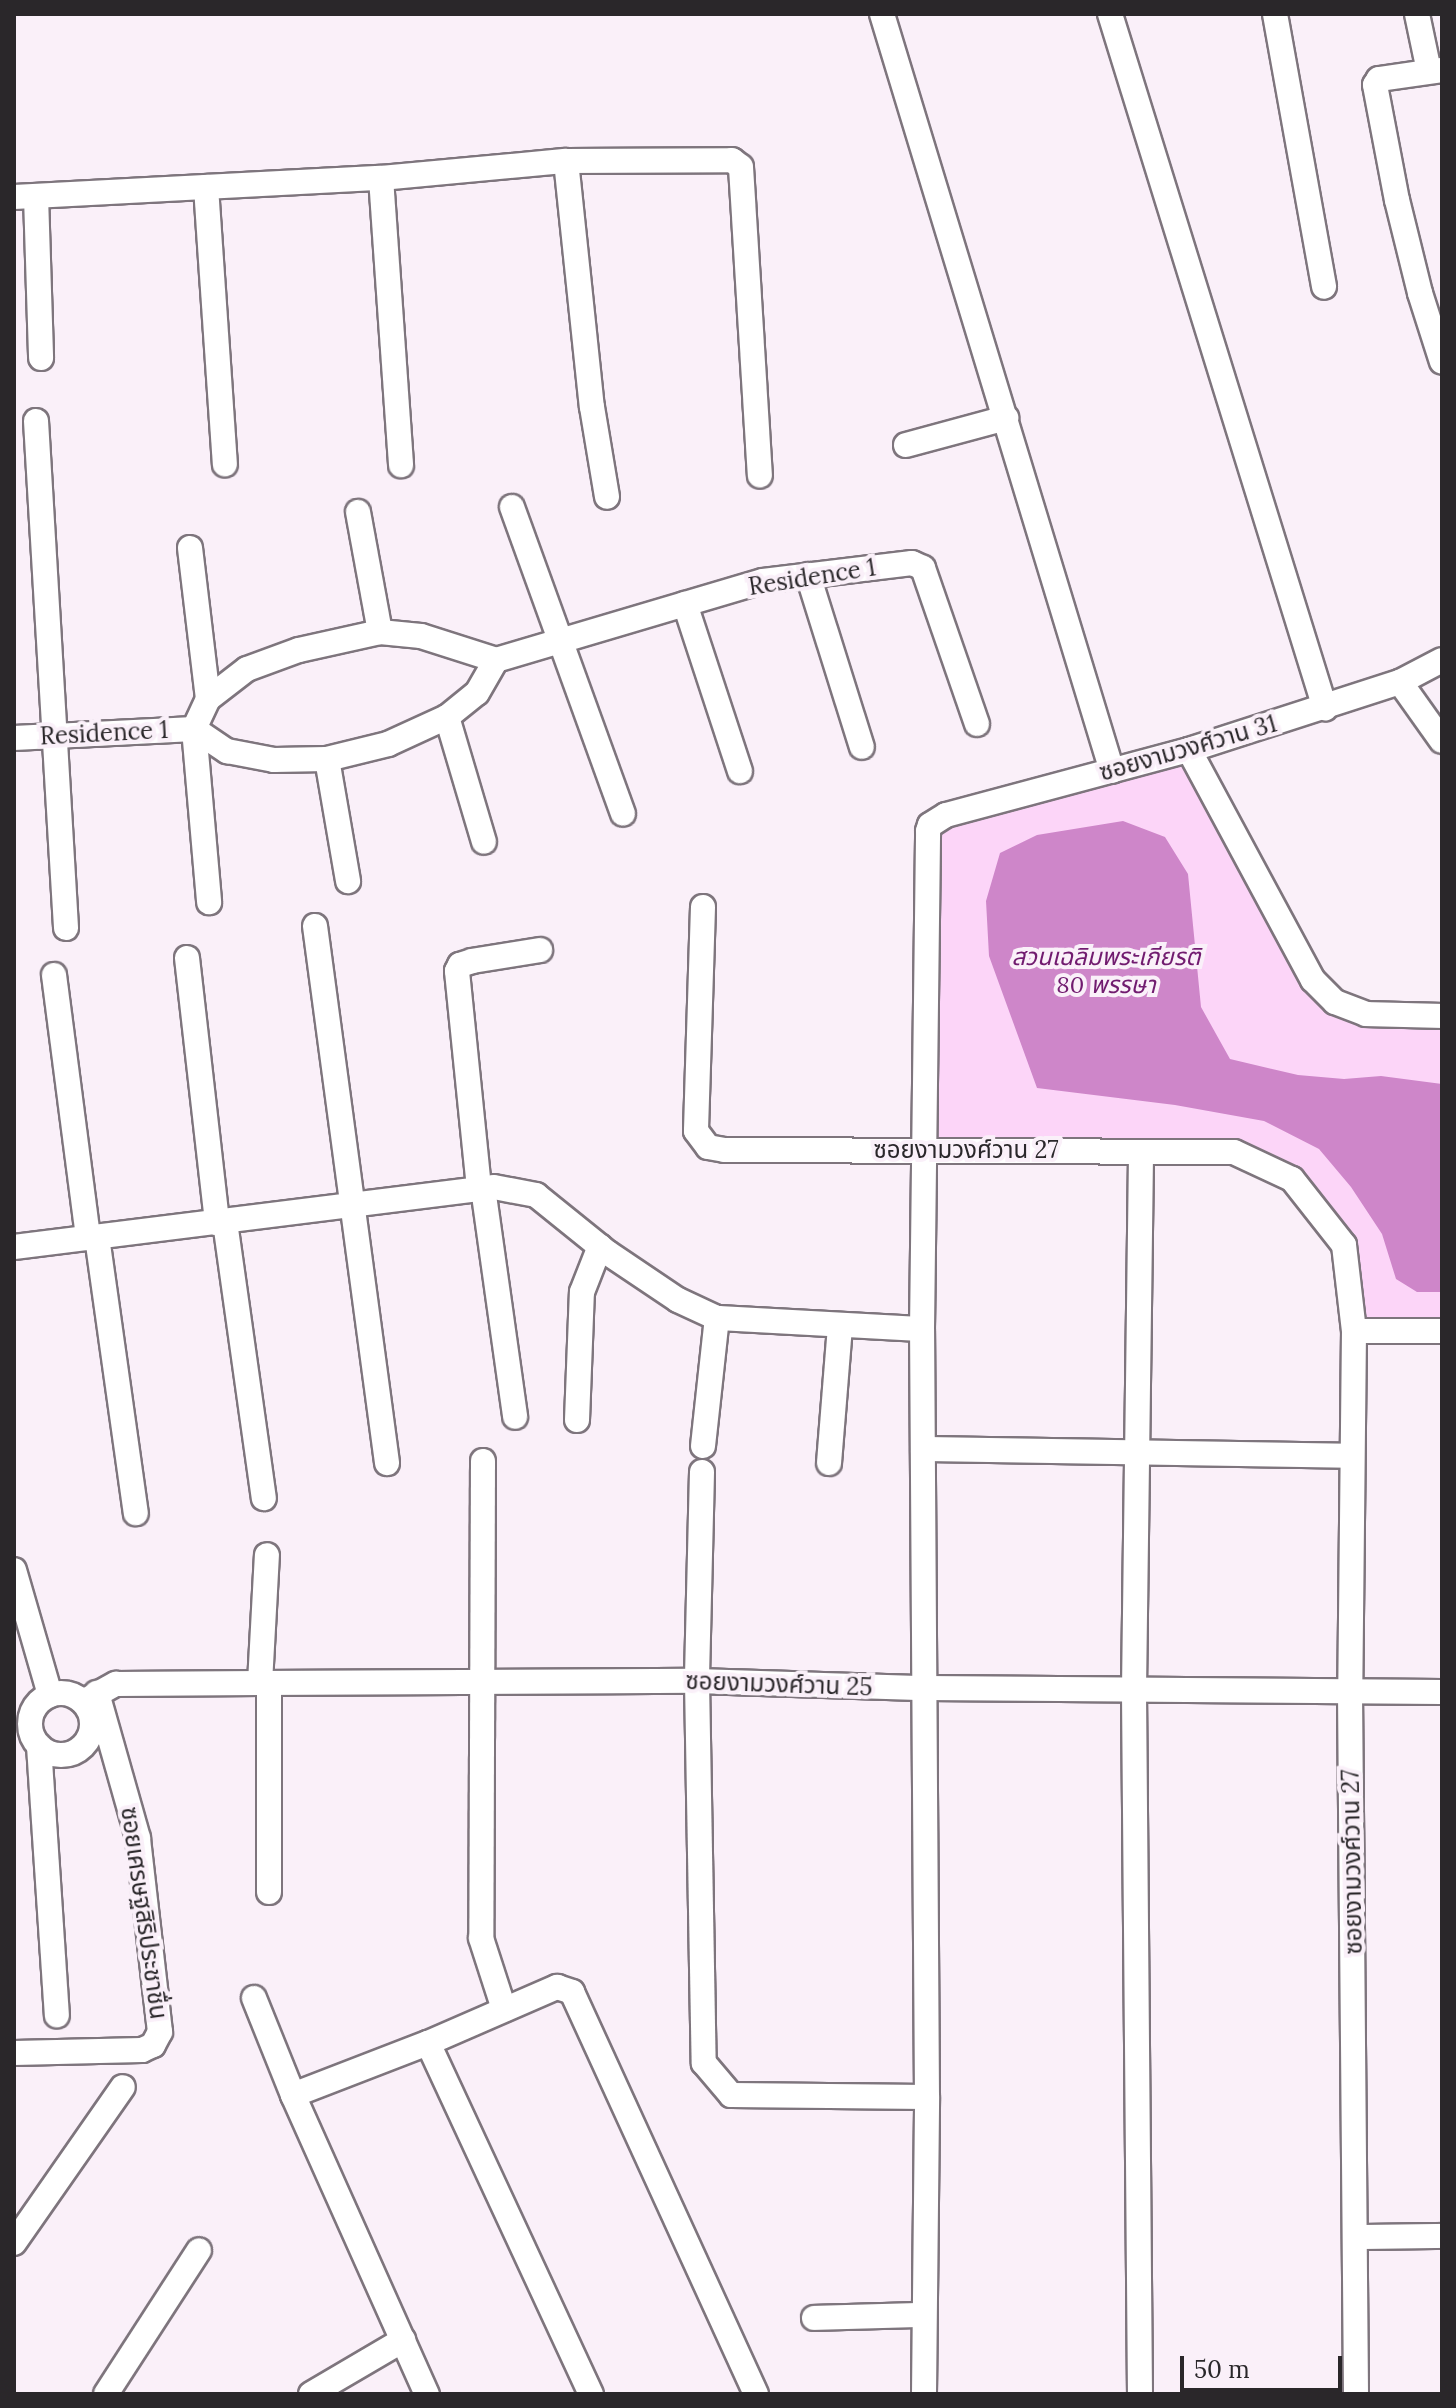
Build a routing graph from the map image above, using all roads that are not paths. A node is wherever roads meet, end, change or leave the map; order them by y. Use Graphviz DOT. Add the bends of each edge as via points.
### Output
graph roads {
  1 [pos="882,14"];
  2 [pos="1110,14"];
  3 [pos="1275,14"];
  4 [pos="1417,14"];
  5 [pos="1435,71"];
  6 [pos="566,161"];
  7 [pos="381,178"];
  8 [pos="206,187"];
  9 [pos="25,196"];
  10 [pos="1324,287"];
  11 [pos="41,358"];
  12 [pos="1442,362"];
  13 [pos="1006,418"];
  14 [pos="36,421"];
  15 [pos="906,445"];
  16 [pos="225,464"];
  17 [pos="401,465"];
  18 [pos="760,475"];
  19 [pos="607,497"];
  20 [pos="512,507"];
  21 [pos="358,512"];
  22 [pos="190,548"];
  23 [pos="808,575"];
  24 [pos="685,604"];
  25 [pos="380,632"];
  26 [pos="559,642"];
  27 [pos="496,660"];
  28 [pos="1442,660"];
  29 [pos="1400,682"];
  30 [pos="208,699"];
  31 [pos="1325,708"];
  32 [pos="447,717"];
  33 [pos="977,724"];
  34 [pos="194,729"];
  35 [pos="54,737"];
  36 [pos="14,738"];
  37 [pos="1442,741"];
  38 [pos="862,747"];
  39 [pos="1189,750"];
  40 [pos="327,759"];
  41 [pos="740,771"];
  42 [pos="1112,771"];
  43 [pos="623,814"];
  44 [pos="484,842"];
  45 [pos="348,881"];
  46 [pos="209,902"];
  47 [pos="703,907"];
  48 [pos="315,926"];
  49 [pos="66,928"];
  50 [pos="540,950"];
  51 [pos="187,958"];
  52 [pos="54,975"];
  53 [pos="1442,1016"];
  54 [pos="925,1149"];
  55 [pos="1141,1152"];
  56 [pos="481,1188"];
  57 [pos="351,1204"];
  58 [pos="221,1222"];
  59 [pos="93,1238"];
  60 [pos="600,1246"];
  61 [pos="14,1247"];
  62 [pos="717,1318"];
  63 [pos="840,1325"];
  64 [pos="922,1329"];
  65 [pos="1354,1331"];
  66 [pos="1442,1331"];
  67 [pos="515,1417"];
  68 [pos="577,1420"];
  69 [pos="703,1446"];
  70 [pos="923,1449"];
  71 [pos="1138,1454"];
  72 [pos="1352,1456"];
  73 [pos="483,1461"];
  74 [pos="387,1463"];
  75 [pos="829,1463"];
  76 [pos="702,1472"];
  77 [pos="264,1498"];
  78 [pos="136,1513"];
  79 [pos="267,1555"];
  80 [pos="14,1570"];
  81 [pos="697,1681"];
  82 [pos="264,1683"];
  83 [pos="481,1685"];
  84 [pos="926,1688"];
  85 [pos="1134,1690"];
  86 [pos="1350,1692"];
  87 [pos="1442,1692"];
  88 [pos="99,1693"];
  89 [pos="50,1695"];
  90 [pos="28,1734"];
  91 [pos="269,1892"];
  92 [pos="254,1998"];
  93 [pos="504,2009"];
  94 [pos="57,2015"];
  95 [pos="428,2043"];
  96 [pos="14,2053"];
  97 [pos="123,2087"];
  98 [pos="293,2095"];
  99 [pos="927,2097"];
  100 [pos="18,2230"];
  101 [pos="1442,2236"];
  102 [pos="1356,2237"];
  103 [pos="199,2250"];
  104 [pos="924,2315"];
  105 [pos="814,2318"];
  106 [pos="403,2340"];
  107 [pos="106,2394"];
  108 [pos="311,2394"];
  109 [pos="427,2394"];
  110 [pos="591,2394"];
  111 [pos="756,2394"];
  112 [pos="924,2394"];
  113 [pos="1140,2394"];
  114 [pos="1356,2394"];
  1 -- 13 [label="street"];
  2 -- 31 [label="street"];
  3 -- 10 [label="street"];
  4 -- 5 [label="street"];
  5 -- 12 [label="street" via="1379,79 1375,85 1400,213"];
  6 -- 7 [label="street"];
  6 -- 18 [label="street" via="720,157 741,167"];
  6 -- 19 [label="street"];
  7 -- 8 [label="street"];
  7 -- 17 [label="street"];
  8 -- 9 [label="street"];
  8 -- 16 [label="street"];
  9 -- 11 [label="street"];
  13 -- 15 [label="street"];
  13 -- 42 [label="street"];
  14 -- 35 [label="street"];
  20 -- 26 [label="street"];
  21 -- 25 [label="street"];
  22 -- 30 [label="street"];
  23 -- 24 [label="street, Residence 1" via="763,581"];
  23 -- 33 [label="street, Residence 1" via="908,563 923,568"];
  23 -- 38 [label="street"];
  24 -- 26 [label="street, Residence 1"];
  24 -- 41 [label="street"];
  25 -- 27 [label="street, Residence 1" via="421,636"];
  25 -- 30 [label="street, Residence 1" via="299,650 247,669"];
  26 -- 27 [label="street, Residence 1"];
  26 -- 43 [label="street"];
  27 -- 32 [label="street, Residence 1" via="477,693"];
  28 -- 29 [label="street, ซอยงามวงศ์วาน 31"];
  29 -- 31 [label="street, ซอยงามวงศ์วาน 31"];
  29 -- 37 [label="street"];
  30 -- 34 [label="street, Residence 1"];
  31 -- 39 [label="street, ซอยงามวงศ์วาน 31"];
  32 -- 40 [label="street, Residence 1" via="388,744"];
  32 -- 44 [label="street"];
  34 -- 35 [label="street, Residence 1"];
  34 -- 40 [label="street, Residence 1" via="227,751 274,760"];
  34 -- 46 [label="street"];
  35 -- 36 [label="street, Residence 1"];
  35 -- 49 [label="street"];
  39 -- 42 [label="street, ซอยงามวงศ์วาน 31"];
  39 -- 53 [label="street" via="1313,980 1335,1002 1366,1014"];
  40 -- 45 [label="street"];
  42 -- 54 [label="street, ซอยงามวงศ์วาน 31" via="946,815 930,825"];
  47 -- 54 [label="street, ซอยงามวงศ์วาน 27" via="696,1131 708,1147"];
  48 -- 57 [label="street"];
  50 -- 56 [label="street" via="472,961 457,971"];
  51 -- 58 [label="street"];
  52 -- 59 [label="street"];
  54 -- 55 [label="street, ซอยงามวงศ์วาน 27"];
  54 -- 64 [label="street"];
  55 -- 65 [label="street, ซอยงามวงศ์วาน 27" via="1234,1152 1292,1179 1344,1245"];
  55 -- 71 [label="street"];
  56 -- 57 [label="street"];
  56 -- 60 [label="street" via="536,1195"];
  56 -- 67 [label="street"];
  57 -- 58 [label="street"];
  57 -- 74 [label="street"];
  58 -- 59 [label="street"];
  58 -- 77 [label="street"];
  59 -- 61 [label="street"];
  59 -- 78 [label="street"];
  60 -- 62 [label="street" via="678,1300"];
  60 -- 68 [label="street" via="582,1292"];
  62 -- 63 [label="street"];
  62 -- 69 [label="street"];
  63 -- 64 [label="street"];
  63 -- 75 [label="street"];
  64 -- 70 [label="street"];
  65 -- 66 [label="street"];
  65 -- 72 [label="street, ซอยงามวงศ์วาน 27"];
  70 -- 71 [label="street"];
  70 -- 84 [label="street"];
  71 -- 72 [label="street"];
  71 -- 85 [label="street"];
  72 -- 86 [label="street, ซอยงามวงศ์วาน 27"];
  73 -- 83 [label="street"];
  76 -- 81 [label="street"];
  79 -- 82 [label="street"];
  80 -- 89 [label="street"];
  81 -- 83 [label="street, ซอยงามวงศ์วาน 25"];
  81 -- 84 [label="street, ซอยงามวงศ์วาน 25"];
  81 -- 99 [label="street" via="704,2063 731,2095"];
  82 -- 83 [label="street, ซอยงามวงศ์วาน 25"];
  82 -- 88 [label="street, ซอยงามวงศ์วาน 25"];
  82 -- 91 [label="street"];
  83 -- 93 [label="street" via="481,1938"];
  84 -- 85 [label="street, ซอยงามวงศ์วาน 25"];
  84 -- 99 [label="street"];
  85 -- 86 [label="street, ซอยงามวงศ์วาน 25"];
  85 -- 113 [label="street"];
  86 -- 87 [label="street, ซอยงามวงศ์วาน 25"];
  86 -- 102 [label="street, ซอยงามวงศ์วาน 27"];
  88 -- 89 [label="street, ซอยงามวงศ์วาน 25"];
  88 -- 90 [label="street" via="83,1746 66,1755 47,1752"];
  88 -- 96 [label="street, ซอยเศรษฐสิริประชาชื่น" via="138,1838 160,2032 153,2045 142,2050"];
  89 -- 90 [label="street" via="35,1708"];
  90 -- 94 [label="street"];
  92 -- 98 [label="street"];
  93 -- 95 [label="street"];
  93 -- 111 [label="street" via="557,1987 572,1992"];
  95 -- 98 [label="street"];
  95 -- 110 [label="street"];
  97 -- 100 [label="street"];
  98 -- 106 [label="street"];
  99 -- 104 [label="street"];
  101 -- 102 [label="street"];
  102 -- 114 [label="street, ซอยงามวงศ์วาน 27"];
  103 -- 107 [label="street"];
  104 -- 105 [label="street"];
  104 -- 112 [label="street"];
  106 -- 108 [label="street"];
  106 -- 109 [label="street"];
}
